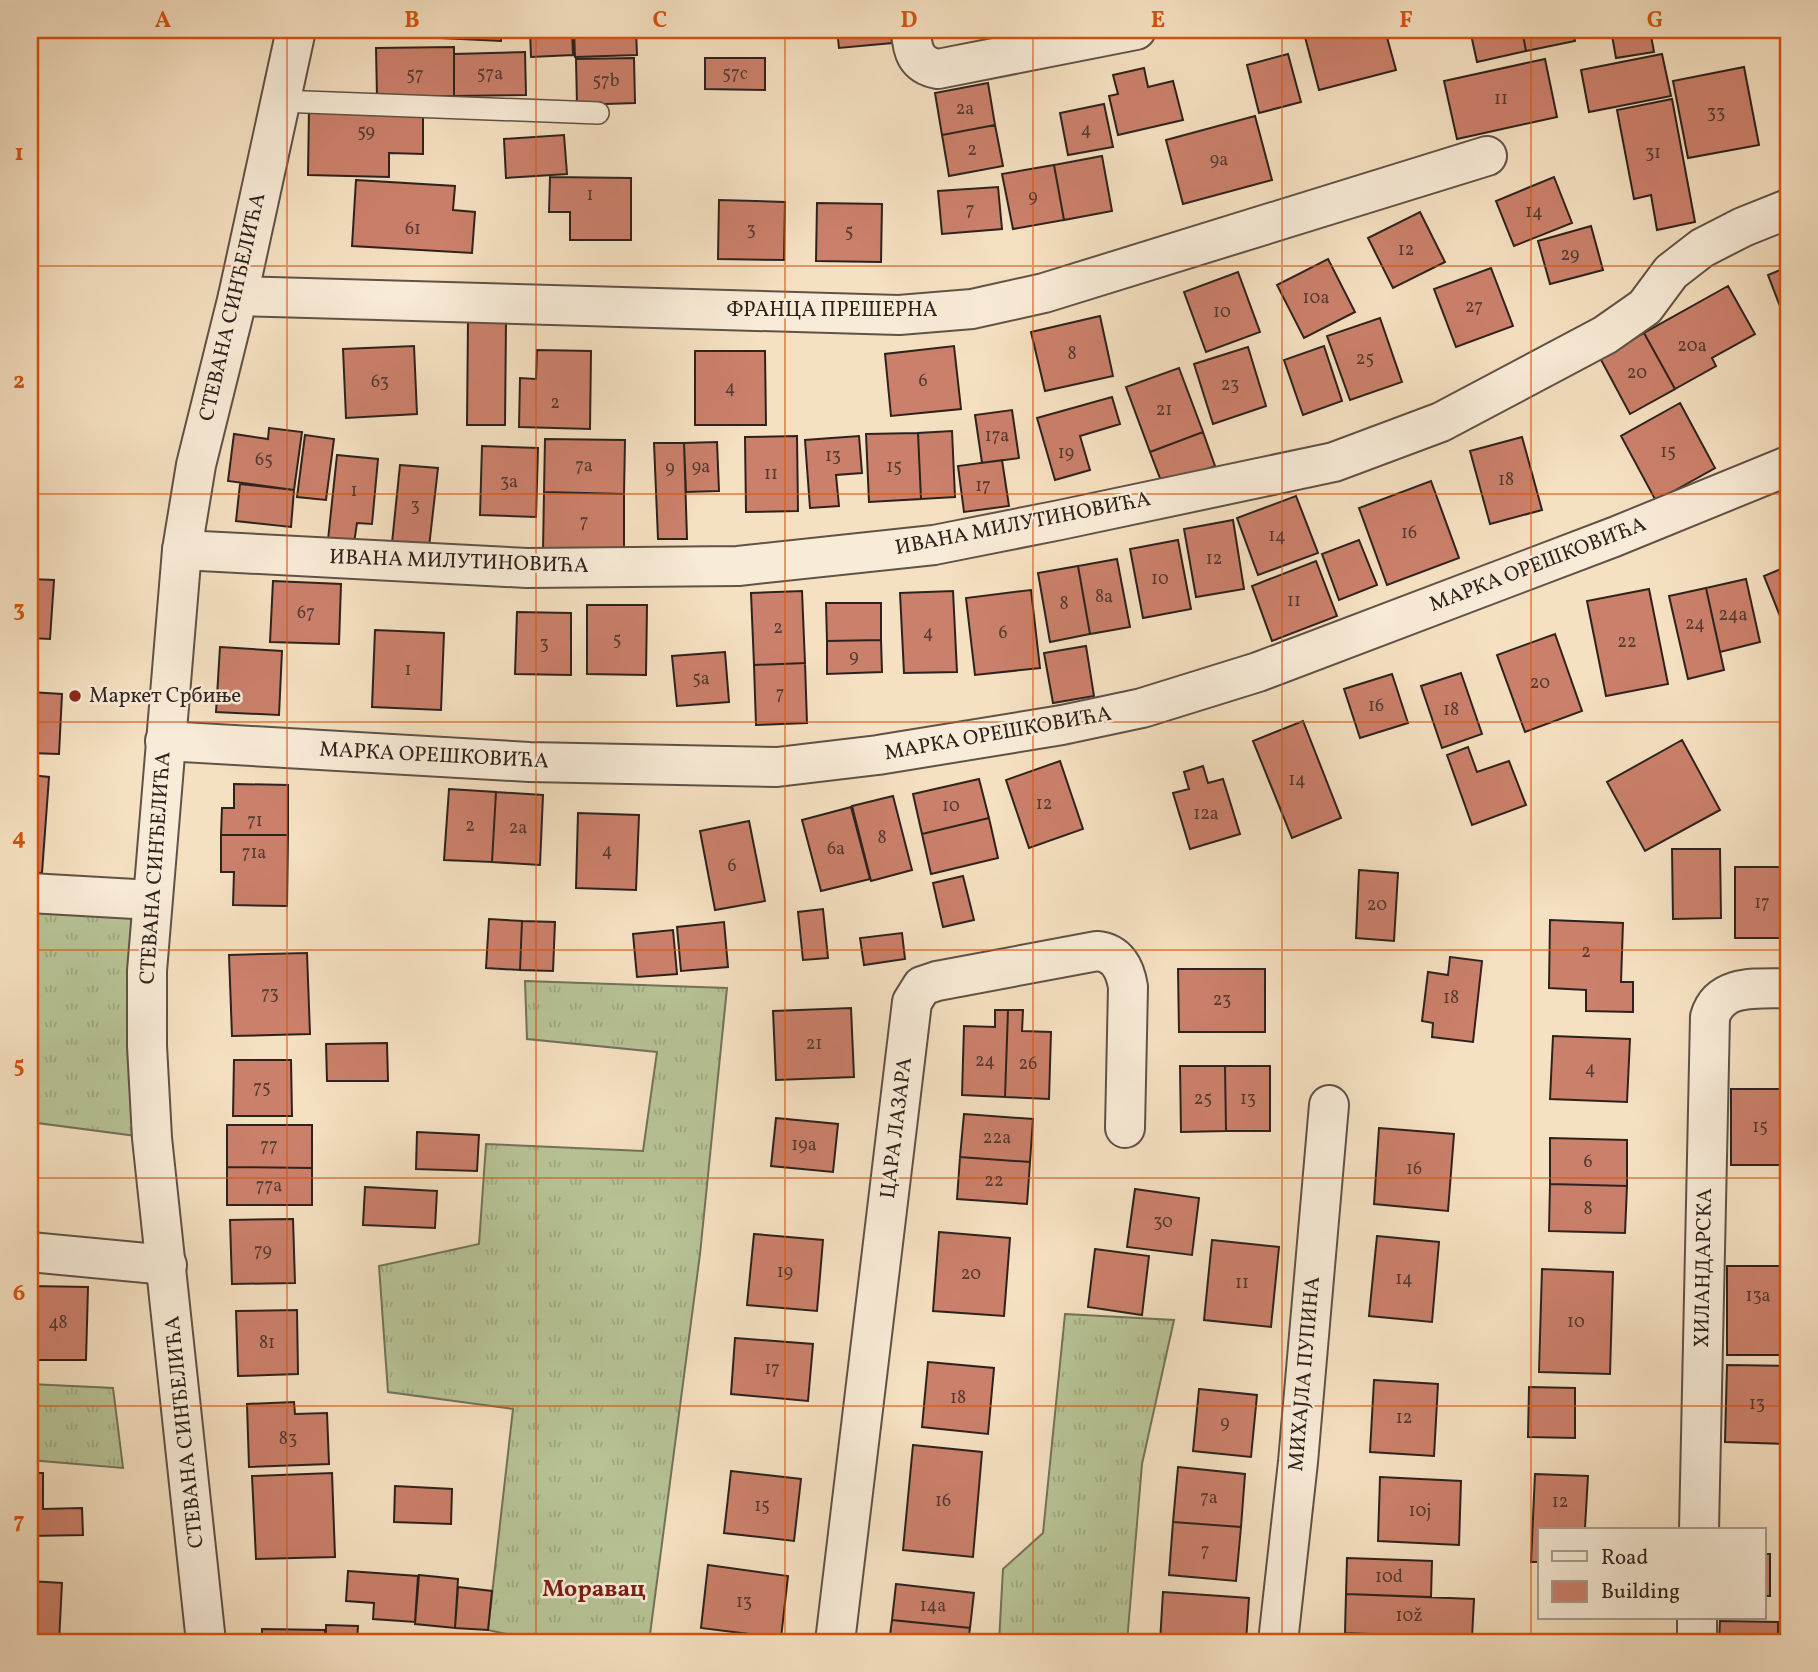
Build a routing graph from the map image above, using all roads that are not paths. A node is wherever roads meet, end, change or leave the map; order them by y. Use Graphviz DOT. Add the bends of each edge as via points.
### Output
graph roads {
  1 [pos="296,30"];
  2 [pos="1136,30"];
  3 [pos="916,47"];
  4 [pos="279,101"];
  5 [pos="598,113"];
  6 [pos="1487,156"];
  7 [pos="1788,209"];
  8 [pos="238,296"];
  9 [pos="1788,466"];
  10 [pos="182,550"];
  11 [pos="165,741"];
  12 [pos="30,893"];
  13 [pos="152,901"];
  14 [pos="1788,988"];
  15 [pos="1329,1105"];
  16 [pos="1125,1128"];
  17 [pos="30,1252"];
  18 [pos="167,1265"];
  19 [pos="1699,1528"];
  20 [pos="1697,1620"];
  21 [pos="206,1642"];
  22 [pos="835,1642"];
  23 [pos="1278,1642"];
  24 [pos="1697,1642"];
  1 -- 4 [label="street, СТЕВАНА СИНЂЕЛИЋА"];
  2 -- 3 [label="street" via="939,69"];
  4 -- 5 [label="lane"];
  4 -- 8 [label="street, СТЕВАНА СИНЂЕЛИЋА"];
  6 -- 8 [label="street, ФРАНЦА ПРЕШЕРНА" via="1100,278 972,309 900,315"];
  7 -- 10 [label="street, ИВАНА МИЛУТИНОВИЋА" via="1702,248 1671,272 1631,318 1531,376 1441,422 1334,462 934,545 738,566 527,568"];
  8 -- 10 [label="street, СТЕВАНА СИНЂЕЛИЋА" via="196,465"];
  9 -- 11 [label="street, МАРКА ОРЕШКОВИЋА" via="1258,672 1142,708 1062,725 777,767 529,762"];
  10 -- 11 [label="street, СТЕВАНА СИНЂЕЛИЋА"];
  11 -- 13 [label="street, СТЕВАНА СИНЂЕЛИЋА"];
  12 -- 13 [label="street"];
  13 -- 18 [label="street, СТЕВАНА СИНЂЕЛИЋА" via="147,1046"];
  14 -- 19 [label="street, ХИЛАНДАРСКА" via="1737,990 1721,997 1713,1007 1708,1028"];
  15 -- 23 [label="street, МИХАЈЛА ПУПИНА"];
  16 -- 22 [label="street, ЦАРА ЛАЗАРА" via="1128,987 1126,974 1114,956 1097,951 922,986 912,1002"];
  17 -- 18 [label="street"];
  18 -- 21 [label="street, СТЕВАНА СИНЂЕЛИЋА"];
  20 -- 24 [label="street"];
}
